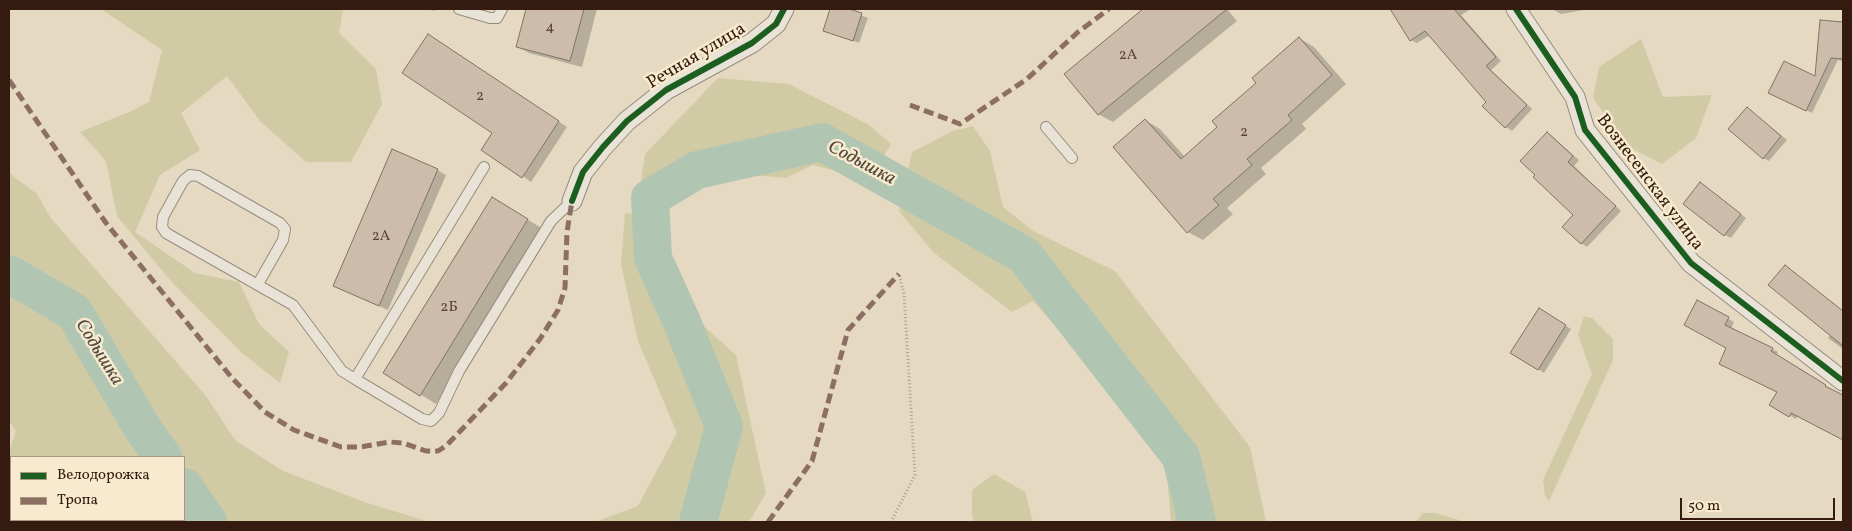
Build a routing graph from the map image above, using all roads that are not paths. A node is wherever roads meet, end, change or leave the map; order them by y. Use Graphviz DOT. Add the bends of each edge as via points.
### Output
graph roads {
  1 [pos="459,9"];
  2 [pos="502,9"];
  3 [pos="784,9"];
  4 [pos="1516,9"];
  5 [pos="1046,127"];
  6 [pos="1072,158"];
  7 [pos="484,167"];
  8 [pos="572,200"];
  9 [pos="258,284"];
  10 [pos="355,378"];
  11 [pos="1843,381"];
  1 -- 2 [label="lane" via="497,18"];
  3 -- 8 [label="street, Речная улица" via="776,24 752,43 666,90 626,120 583,172"];
  4 -- 11 [label="street, Вознесенская улица" via="1575,97 1585,130 1691,263"];
  5 -- 6 [label="lane"];
  7 -- 10 [label="lane"];
  8 -- 10 [label="lane" via="552,221 459,371 439,413 431,420 422,419"];
  9 -- 9 [label="lane" via="166,233 162,226 163,217 190,174 280,223 285,229 283,240"];
  9 -- 10 [label="lane" via="293,305 342,371"];
}
